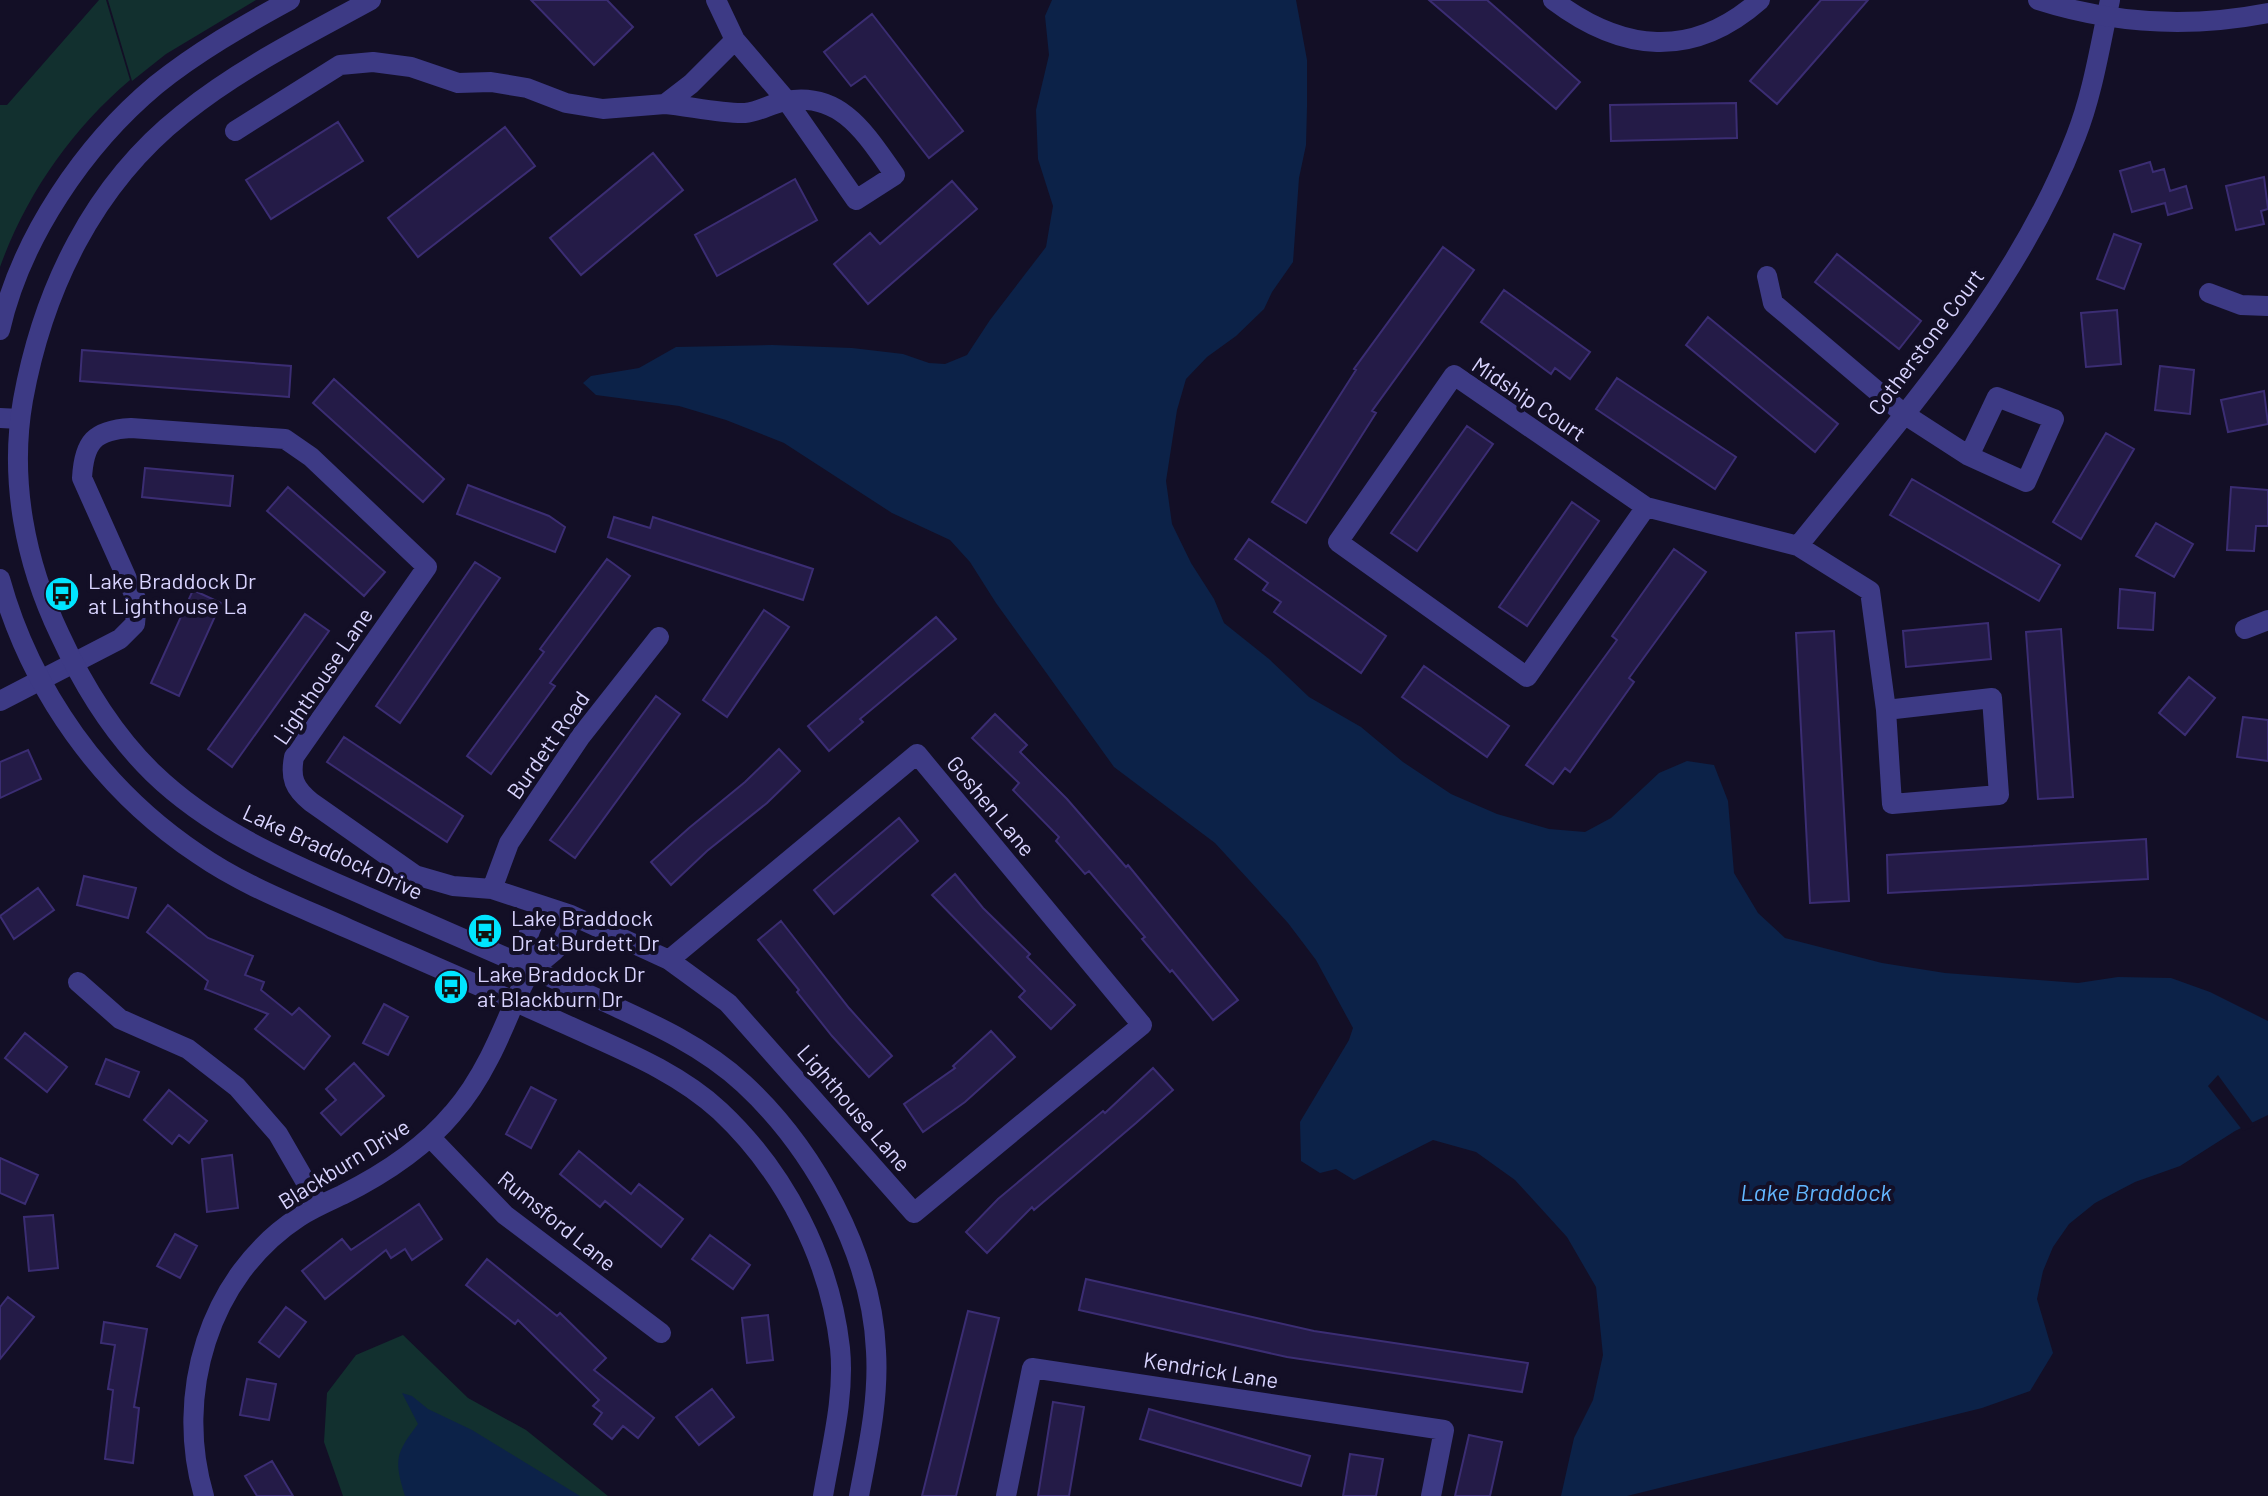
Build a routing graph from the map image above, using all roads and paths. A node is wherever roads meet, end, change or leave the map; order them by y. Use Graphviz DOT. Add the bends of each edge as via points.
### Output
graph roads {
  1 [pos="290,0"];
  2 [pos="371,0"];
  3 [pos="716,0"];
  4 [pos="1553,0"];
  5 [pos="1760,0"];
  6 [pos="2038,0"];
  7 [pos="2108,9"];
  8 [pos="2268,13"];
  9 [pos="735,40"];
  10 [pos="787,101"];
  11 [pos="665,104"];
  12 [pos="235,131"];
  13 [pos="1767,276"];
  14 [pos="2209,293"];
  15 [pos="2268,306"];
  16 [pos="0,330"];
  17 [pos="1904,414"];
  18 [pos="10,419"];
  19 [pos="1969,456"];
  20 [pos="1646,507"];
  21 [pos="1798,546"];
  22 [pos="0,579"];
  23 [pos="2268,620"];
  24 [pos="2245,629"];
  25 [pos="659,637"];
  26 [pos="73,663"];
  27 [pos="40,680"];
  28 [pos="0,701"];
  29 [pos="1886,710"];
  30 [pos="492,889"];
  31 [pos="542,906"];
  32 [pos="571,915"];
  33 [pos="669,960"];
  34 [pos="530,968"];
  35 [pos="78,982"];
  36 [pos="515,1002"];
  37 [pos="1142,1025"];
  38 [pos="431,1138"];
  39 [pos="319,1205"];
  40 [pos="661,1333"];
  41 [pos="204,1496"];
  42 [pos="823,1496"];
  43 [pos="859,1496"];
  44 [pos="1006,1496"];
  45 [pos="1431,1496"];
  1 -- 16 [label="street" via="156,85 118,120 43,222 21,265"];
  2 -- 18 [label="street, Lake Braddock Drive" via="219,87 146,147 94,212 56,281"];
  3 -- 9 [label="street"];
  4 -- 5 [label="street" via="1609,33 1648,43 1677,42 1707,32 1745,14"];
  6 -- 7 [label="street"];
  7 -- 8 [label="street" via="2197,23"];
  7 -- 17 [label="street, Cotherstone Court" via="2089,97 2056,184 1996,292"];
  9 -- 10 [label="street"];
  9 -- 11 [label="street"];
  10 -- 10 [label="street" via="856,200 895,175 847,114 816,100"];
  10 -- 11 [label="street" via="746,113"];
  11 -- 12 [label="street" via="603,109 566,103 527,88 458,83 411,67 373,62 340,65"];
  13 -- 17 [label="street" via="1773,303"];
  14 -- 15 [label="street" via="2241,305"];
  17 -- 19 [label="street"];
  17 -- 21 [label="street, Cotherstone Court"];
  18 -- 26 [label="street, Lake Braddock Drive" via="27,539 39,584"];
  19 -- 19 [label="street" via="2026,482 2054,419 1997,397"];
  20 -- 20 [label="street, Midship Court" via="1454,375 1338,542 1527,677"];
  20 -- 21 [label="street"];
  21 -- 29 [label="street" via="1870,591"];
  22 -- 27 [label="street"];
  23 -- 24 [label="street"];
  25 -- 30 [label="street, Burdett Road" via="581,736 509,843"];
  26 -- 27 [label="street, Lighthouse Lane"];
  26 -- 30 [label="street, Lighthouse Lane" via="120,639 135,624 137,601 82,478 83,457 94,438 109,429 131,428 285,439 311,457 427,567 294,757 296,790 415,875 453,886"];
  26 -- 34 [label="street, Lake Braddock Drive" via="134,753 218,824 248,843"];
  27 -- 28 [label="street, Lighthouse Lane"];
  27 -- 36 [label="street" via="107,777 198,854 278,898"];
  29 -- 29 [label="street" via="1992,698 1999,795 1892,804"];
  30 -- 31 [label="street, Lighthouse Lane"];
  31 -- 32 [label="street, Lighthouse Lane"];
  31 -- 34 [label="street, Blackburn Drive" via="526,941"];
  32 -- 33 [label="street, Lighthouse Lane"];
  32 -- 34 [label="street, Blackburn Drive" via="557,952"];
  33 -- 37 [label="street, Lighthouse Lane" via="728,1003 914,1213"];
  33 -- 37 [label="street, Goshen Lane" via="917,754"];
  34 -- 36 [label="street, Blackburn Drive"];
  34 -- 43 [label="street, Lake Braddock Drive" via="709,1057 771,1112 821,1180 861,1268 876,1346 876,1389"];
  35 -- 39 [label="street" via="120,1019 188,1049 237,1087 278,1134"];
  36 -- 38 [label="street, Blackburn Drive" via="480,1074"];
  36 -- 42 [label="street" via="619,1048 688,1087 744,1136 790,1199 826,1279 840,1349 840,1387"];
  38 -- 39 [label="street, Blackburn Drive" via="381,1174"];
  38 -- 40 [label="street, Rumsford Lane" via="505,1215"];
  39 -- 41 [label="street, Blackburn Drive" via="295,1220 243,1270 207,1338 192,1419"];
  44 -- 45 [label="street, Kendrick Lane" via="1032,1368 1444,1430"];
}
